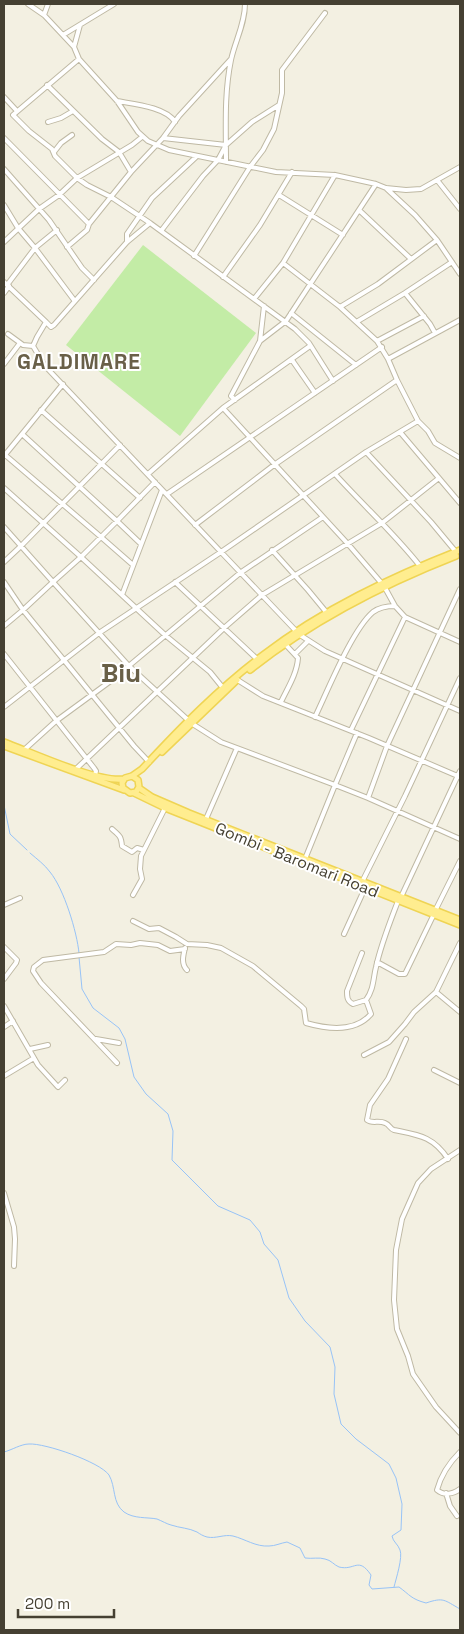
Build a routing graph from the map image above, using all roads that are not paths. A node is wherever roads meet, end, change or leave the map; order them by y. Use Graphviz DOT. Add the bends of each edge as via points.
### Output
graph roads {
  1 [pos="28,4"];
  2 [pos="48,4"];
  3 [pos="114,4"];
  4 [pos="245,4"];
  5 [pos="325,13"];
  6 [pos="44,15"];
  7 [pos="80,25"];
  8 [pos="63,35"];
  9 [pos="74,47"];
  10 [pos="79,59"];
  11 [pos="231,59"];
  12 [pos="47,85"];
  13 [pos="4,97"];
  14 [pos="117,101"];
  15 [pos="279,106"];
  16 [pos="17,111"];
  17 [pos="73,111"];
  18 [pos="48,122"];
  19 [pos="175,122"];
  20 [pos="72,135"];
  21 [pos="142,137"];
  22 [pos="4,138"];
  23 [pos="162,138"];
  24 [pos="226,144"];
  25 [pos="155,145"];
  26 [pos="54,152"];
  27 [pos="119,152"];
  28 [pos="196,157"];
  29 [pos="218,160"];
  30 [pos="226,162"];
  31 [pos="250,166"];
  32 [pos="460,167"];
  33 [pos="4,169"];
  34 [pos="131,172"];
  35 [pos="292,172"];
  36 [pos="335,175"];
  37 [pos="77,178"];
  38 [pos="437,180"];
  39 [pos="376,184"];
  40 [pos="386,188"];
  41 [pos="59,195"];
  42 [pos="279,195"];
  43 [pos="111,196"];
  44 [pos="4,205"];
  45 [pos="39,209"];
  46 [pos="460,209"];
  47 [pos="359,210"];
  48 [pos="139,215"];
  49 [pos="311,216"];
  50 [pos="150,223"];
  51 [pos="90,224"];
  52 [pos="18,228"];
  53 [pos="57,230"];
  54 [pos="161,231"];
  55 [pos="343,235"];
  56 [pos="437,240"];
  57 [pos="4,242"];
  58 [pos="127,242"];
  59 [pos="67,247"];
  60 [pos="35,248"];
  61 [pos="194,256"];
  62 [pos="411,259"];
  63 [pos="452,262"];
  64 [pos="283,263"];
  65 [pos="460,274"];
  66 [pos="223,277"];
  67 [pos="94,280"];
  68 [pos="7,284"];
  69 [pos="310,285"];
  70 [pos="4,293"];
  71 [pos="405,294"];
  72 [pos="254,298"];
  73 [pos="74,300"];
  74 [pos="264,306"];
  75 [pos="340,307"];
  76 [pos="291,313"];
  77 [pos="424,316"];
  78 [pos="460,320"];
  79 [pos="358,321"];
  80 [pos="46,322"];
  81 [pos="286,322"];
  82 [pos="435,333"];
  83 [pos="8,334"];
  84 [pos="260,341"];
  85 [pos="377,341"];
  86 [pos="20,343"];
  87 [pos="33,346"];
  88 [pos="310,346"];
  89 [pos="382,347"];
  90 [pos="388,358"];
  91 [pos="292,360"];
  92 [pos="4,364"];
  93 [pos="356,365"];
  94 [pos="397,380"];
  95 [pos="333,381"];
  96 [pos="63,384"];
  97 [pos="315,393"];
  98 [pos="235,400"];
  99 [pos="223,408"];
  100 [pos="41,410"];
  101 [pos="418,421"];
  102 [pos="400,432"];
  103 [pos="22,434"];
  104 [pos="248,437"];
  105 [pos="120,444"];
  106 [pos="366,452"];
  107 [pos="4,455"];
  108 [pos="460,458"];
  109 [pos="102,464"];
  110 [pos="274,466"];
  111 [pos="148,474"];
  112 [pos="335,474"];
  113 [pos="439,478"];
  114 [pos="156,482"];
  115 [pos="79,486"];
  116 [pos="4,488"];
  117 [pos="162,490"];
  118 [pos="167,494"];
  119 [pos="302,495"];
  120 [pos="140,498"];
  121 [pos="411,502"];
  122 [pos="460,503"];
  123 [pos="62,504"];
  124 [pos="323,517"];
  125 [pos="117,521"];
  126 [pos="43,523"];
  127 [pos="382,523"];
  128 [pos="195,525"];
  129 [pos="4,527"];
  130 [pos="101,537"];
  131 [pos="141,544"];
  132 [pos="348,544"];
  133 [pos="22,546"];
  134 [pos="272,550"];
  135 [pos="221,552"];
  136 [pos="459,552"];
  137 [pos="81,557"];
  138 [pos="4,562"];
  139 [pos="133,565"];
  140 [pos="420,566"];
  141 [pos="240,573"];
  142 [pos="294,575"];
  143 [pos="4,582"];
  144 [pos="53,582"];
  145 [pos="175,582"];
  146 [pos="383,585"];
  147 [pos="460,589"];
  148 [pos="122,595"];
  149 [pos="262,596"];
  150 [pos="201,606"];
  151 [pos="395,606"];
  152 [pos="138,608"];
  153 [pos="23,610"];
  154 [pos="326,613"];
  155 [pos="405,617"];
  156 [pos="4,626"];
  157 [pos="224,628"];
  158 [pos="99,633"];
  159 [pos="298,633"];
  160 [pos="440,634"];
  161 [pos="165,635"];
  162 [pos="308,641"];
  163 [pos="460,642"];
  164 [pos="285,644"];
  165 [pos="4,654"];
  166 [pos="295,654"];
  167 [pos="193,657"];
  168 [pos="343,659"];
  169 [pos="64,660"];
  170 [pos="257,660"];
  171 [pos="129,666"];
  172 [pos="377,674"];
  173 [pos="460,678"];
  174 [pos="236,679"];
  175 [pos="30,687"];
  176 [pos="223,688"];
  177 [pos="413,690"];
  178 [pos="158,692"];
  179 [pos="92,695"];
  180 [pos="280,702"];
  181 [pos="447,705"];
  182 [pos="4,707"];
  183 [pos="460,710"];
  184 [pos="315,716"];
  185 [pos="56,721"];
  186 [pos="190,722"];
  187 [pos="119,728"];
  188 [pos="351,730"];
  189 [pos="358,733"];
  190 [pos="4,742"];
  191 [pos="4,746"];
  192 [pos="387,746"];
  193 [pos="237,748"];
  194 [pos="24,750"];
  195 [pos="86,759"];
  196 [pos="421,760"];
  197 [pos="149,762"];
  198 [pos="76,769"];
  199 [pos="460,771"];
  200 [pos="95,776"];
  201 [pos="132,776"];
  202 [pos="459,776"];
  203 [pos="124,780"];
  204 [pos="139,782"];
  205 [pos="335,785"];
  206 [pos="139,788"];
  207 [pos="124,790"];
  208 [pos="134,793"];
  209 [pos="368,798"];
  210 [pos="165,808"];
  211 [pos="397,812"];
  212 [pos="206,819"];
  213 [pos="432,827"];
  214 [pos="112,829"];
  215 [pos="460,839"];
  216 [pos="144,850"];
  217 [pos="293,856"];
  218 [pos="305,859"];
  219 [pos="460,861"];
  220 [pos="362,882"];
  221 [pos="365,888"];
  222 [pos="133,895"];
  223 [pos="20,898"];
  224 [pos="399,899"];
  225 [pos="4,905"];
  226 [pos="434,913"];
  227 [pos="460,920"];
  228 [pos="133,921"];
  229 [pos="460,925"];
  230 [pos="344,934"];
  231 [pos="187,944"];
  232 [pos="460,944"];
  233 [pos="4,948"];
  234 [pos="184,949"];
  235 [pos="362,953"];
  236 [pos="377,962"];
  237 [pos="187,970"];
  238 [pos="4,979"];
  239 [pos="436,992"];
  240 [pos="366,1000"];
  241 [pos="4,1006"];
  242 [pos="460,1012"];
  243 [pos="13,1021"];
  244 [pos="4,1028"];
  245 [pos="96,1039"];
  246 [pos="406,1039"];
  247 [pos="119,1043"];
  248 [pos="48,1045"];
  249 [pos="30,1049"];
  250 [pos="364,1055"];
  251 [pos="34,1058"];
  252 [pos="117,1062"];
  253 [pos="434,1070"];
  254 [pos="4,1076"];
  255 [pos="65,1080"];
  256 [pos="460,1083"];
  257 [pos="460,1150"];
  258 [pos="448,1159"];
  259 [pos="4,1193"];
  260 [pos="14,1266"];
  261 [pos="460,1433"];
  262 [pos="460,1452"];
  263 [pos="460,1489"];
  264 [pos="446,1493"];
  265 [pos="447,1508"];
  266 [pos="459,1517"];
  1 -- 6 [label="street"];
  2 -- 6 [label="street"];
  3 -- 7 [label="street"];
  4 -- 11 [label="street" via="245,15"];
  5 -- 15 [label="street" via="297,52 286,61 282,70"];
  6 -- 8 [label="street"];
  7 -- 8 [label="street"];
  7 -- 9 [label="street"];
  8 -- 9 [label="street"];
  9 -- 10 [label="street"];
  10 -- 12 [label="street"];
  10 -- 14 [label="street"];
  11 -- 19 [label="street"];
  11 -- 24 [label="street" via="225,97"];
  12 -- 16 [label="street"];
  12 -- 17 [label="street"];
  13 -- 16 [label="street"];
  14 -- 19 [label="street" via="168,114"];
  14 -- 21 [label="street"];
  15 -- 24 [label="street" via="252,122"];
  15 -- 31 [label="street" via="274,129"];
  16 -- 26 [label="street" via="13,115"];
  17 -- 18 [label="street"];
  17 -- 27 [label="street"];
  19 -- 23 [label="street"];
  20 -- 26 [label="street"];
  21 -- 25 [label="street"];
  21 -- 27 [label="street"];
  22 -- 41 [label="street"];
  23 -- 24 [label="street"];
  23 -- 25 [label="street"];
  24 -- 29 [label="street"];
  24 -- 30 [label="street"];
  25 -- 28 [label="street"];
  25 -- 34 [label="street"];
  26 -- 37 [label="street"];
  27 -- 34 [label="street"];
  27 -- 37 [label="street"];
  28 -- 29 [label="street"];
  28 -- 48 [label="street" via="152,198"];
  29 -- 30 [label="street"];
  29 -- 54 [label="street"];
  30 -- 31 [label="street"];
  31 -- 35 [label="street"];
  31 -- 61 [label="street"];
  32 -- 38 [label="street"];
  33 -- 45 [label="street"];
  34 -- 43 [label="street"];
  35 -- 36 [label="street"];
  35 -- 42 [label="street"];
  36 -- 39 [label="street"];
  36 -- 49 [label="street"];
  37 -- 41 [label="street"];
  37 -- 43 [label="street"];
  38 -- 40 [label="street" via="421,188"];
  38 -- 46 [label="street"];
  39 -- 40 [label="street"];
  39 -- 47 [label="street"];
  40 -- 56 [label="street"];
  41 -- 45 [label="street"];
  41 -- 51 [label="street"];
  42 -- 49 [label="street"];
  42 -- 66 [label="street"];
  43 -- 48 [label="street"];
  43 -- 51 [label="street"];
  44 -- 52 [label="street"];
  45 -- 52 [label="street"];
  45 -- 53 [label="street"];
  47 -- 55 [label="street"];
  47 -- 62 [label="street"];
  48 -- 50 [label="street"];
  48 -- 58 [label="street" via="126,234"];
  49 -- 55 [label="street"];
  49 -- 64 [label="street"];
  50 -- 54 [label="street"];
  50 -- 58 [label="street"];
  51 -- 59 [label="street"];
  52 -- 57 [label="street"];
  52 -- 60 [label="street"];
  53 -- 59 [label="street"];
  53 -- 60 [label="street"];
  54 -- 61 [label="street"];
  55 -- 69 [label="street"];
  56 -- 62 [label="street"];
  56 -- 63 [label="street"];
  58 -- 67 [label="street"];
  59 -- 67 [label="street"];
  60 -- 68 [label="street"];
  60 -- 73 [label="street"];
  61 -- 66 [label="street"];
  62 -- 75 [label="street"];
  63 -- 65 [label="street"];
  63 -- 71 [label="street"];
  64 -- 69 [label="street"];
  64 -- 72 [label="street"];
  66 -- 72 [label="street"];
  67 -- 73 [label="street"];
  68 -- 70 [label="street"];
  68 -- 80 [label="street"];
  69 -- 75 [label="street"];
  69 -- 76 [label="street"];
  71 -- 77 [label="street"];
  71 -- 79 [label="street"];
  72 -- 74 [label="street"];
  73 -- 80 [label="street" via="54,325 51,327"];
  74 -- 81 [label="street"];
  74 -- 84 [label="street"];
  75 -- 79 [label="street"];
  76 -- 81 [label="street"];
  76 -- 93 [label="street"];
  77 -- 82 [label="street"];
  77 -- 85 [label="street"];
  78 -- 82 [label="street"];
  79 -- 85 [label="street"];
  80 -- 87 [label="street"];
  81 -- 84 [label="street"];
  81 -- 88 [label="street" via="306,338"];
  82 -- 90 [label="street"];
  83 -- 86 [label="street"];
  84 -- 98 [label="street" via="231,396"];
  85 -- 89 [label="street"];
  86 -- 87 [label="street"];
  86 -- 92 [label="street"];
  87 -- 96 [label="street" via="45,366"];
  88 -- 91 [label="street"];
  88 -- 95 [label="street"];
  89 -- 90 [label="street"];
  89 -- 93 [label="street"];
  90 -- 94 [label="street"];
  91 -- 97 [label="street"];
  91 -- 98 [label="street"];
  93 -- 95 [label="street"];
  94 -- 101 [label="street"];
  94 -- 110 [label="street"];
  95 -- 97 [label="street"];
  96 -- 100 [label="street"];
  96 -- 105 [label="street"];
  97 -- 104 [label="street"];
  98 -- 99 [label="street"];
  99 -- 104 [label="street"];
  99 -- 111 [label="street"];
  100 -- 103 [label="street"];
  100 -- 109 [label="street"];
  101 -- 102 [label="street"];
  101 -- 108 [label="street" via="435,443"];
  102 -- 106 [label="street"];
  102 -- 113 [label="street"];
  103 -- 107 [label="street"];
  103 -- 115 [label="street"];
  104 -- 110 [label="street"];
  104 -- 118 [label="street"];
  105 -- 109 [label="street"];
  105 -- 111 [label="street"];
  106 -- 112 [label="street"];
  106 -- 121 [label="street"];
  107 -- 123 [label="street"];
  109 -- 115 [label="street"];
  109 -- 120 [label="street"];
  110 -- 119 [label="street"];
  110 -- 128 [label="street"];
  111 -- 114 [label="street"];
  112 -- 119 [label="street"];
  112 -- 127 [label="street"];
  113 -- 121 [label="street"];
  113 -- 122 [label="street"];
  114 -- 117 [label="street"];
  114 -- 120 [label="street"];
  115 -- 123 [label="street"];
  115 -- 125 [label="street"];
  116 -- 126 [label="street"];
  117 -- 118 [label="street"];
  117 -- 131 [label="street"];
  118 -- 128 [label="street"];
  119 -- 124 [label="street"];
  119 -- 135 [label="street"];
  120 -- 125 [label="street"];
  121 -- 127 [label="street"];
  121 -- 136 [label="street"];
  123 -- 126 [label="street"];
  123 -- 130 [label="street"];
  124 -- 132 [label="street"];
  124 -- 134 [label="street"];
  125 -- 130 [label="street"];
  125 -- 131 [label="street"];
  126 -- 133 [label="street"];
  126 -- 137 [label="street"];
  127 -- 132 [label="street"];
  127 -- 140 [label="street"];
  128 -- 135 [label="street"];
  129 -- 133 [label="street"];
  130 -- 137 [label="street"];
  130 -- 139 [label="street"];
  131 -- 139 [label="street"];
  132 -- 142 [label="street"];
  132 -- 146 [label="street"];
  133 -- 138 [label="street"];
  133 -- 144 [label="street"];
  134 -- 141 [label="street"];
  134 -- 142 [label="street"];
  135 -- 141 [label="street"];
  135 -- 145 [label="street"];
  136 -- 140 [label="main road"];
  136 -- 146 [label="main road"];
  137 -- 144 [label="street"];
  137 -- 148 [label="street"];
  139 -- 148 [label="street"];
  140 -- 146 [label="main road"];
  141 -- 149 [label="street"];
  141 -- 150 [label="street"];
  142 -- 149 [label="street"];
  142 -- 154 [label="street"];
  143 -- 153 [label="street"];
  144 -- 153 [label="street"];
  144 -- 158 [label="street"];
  145 -- 150 [label="street"];
  145 -- 152 [label="street"];
  146 -- 151 [label="street"];
  146 -- 154 [label="main road"];
  146 -- 159 [label="main road"];
  147 -- 160 [label="street"];
  148 -- 152 [label="street"];
  149 -- 157 [label="street"];
  149 -- 159 [label="street"];
  150 -- 157 [label="street"];
  150 -- 161 [label="street"];
  151 -- 155 [label="street"];
  151 -- 168 [label="street" via="384,606 372,613 362,624"];
  152 -- 158 [label="street"];
  152 -- 161 [label="street"];
  153 -- 156 [label="street"];
  153 -- 169 [label="street"];
  154 -- 159 [label="main road"];
  155 -- 160 [label="street"];
  155 -- 172 [label="street"];
  157 -- 167 [label="street"];
  157 -- 170 [label="street"];
  158 -- 169 [label="street"];
  158 -- 171 [label="street"];
  159 -- 162 [label="street"];
  159 -- 164 [label="main road"];
  159 -- 170 [label="main road"];
  160 -- 163 [label="street"];
  160 -- 177 [label="street"];
  161 -- 167 [label="street"];
  161 -- 171 [label="street"];
  162 -- 166 [label="street"];
  162 -- 168 [label="street"];
  164 -- 166 [label="street"];
  164 -- 174 [label="main road"];
  165 -- 175 [label="street"];
  166 -- 180 [label="street" via="298,663"];
  167 -- 176 [label="street"];
  167 -- 178 [label="street"];
  168 -- 172 [label="street"];
  168 -- 184 [label="street"];
  169 -- 175 [label="street"];
  169 -- 179 [label="street"];
  170 -- 174 [label="main road"];
  171 -- 178 [label="street"];
  171 -- 179 [label="street"];
  172 -- 177 [label="street"];
  172 -- 188 [label="street"];
  173 -- 181 [label="street"];
  174 -- 176 [label="main road"];
  174 -- 180 [label="street" via="263,696"];
  174 -- 186 [label="main road"];
  175 -- 182 [label="street"];
  175 -- 185 [label="street"];
  176 -- 186 [label="main road"];
  177 -- 181 [label="street"];
  177 -- 192 [label="street"];
  178 -- 186 [label="street"];
  178 -- 187 [label="street"];
  179 -- 185 [label="street"];
  179 -- 187 [label="street"];
  180 -- 184 [label="street"];
  181 -- 183 [label="street"];
  181 -- 196 [label="street"];
  184 -- 188 [label="street"];
  185 -- 194 [label="street"];
  185 -- 195 [label="street"];
  186 -- 193 [label="street" via="206,734"];
  186 -- 197 [label="main road"];
  186 -- 204 [label="main road" via="147,768"];
  187 -- 195 [label="street"];
  187 -- 197 [label="street"];
  188 -- 189 [label="street"];
  189 -- 192 [label="street"];
  189 -- 205 [label="street"];
  190 -- 194 [label="main road"];
  191 -- 207 [label="main road"];
  192 -- 196 [label="street"];
  192 -- 209 [label="street"];
  193 -- 205 [label="street"];
  193 -- 212 [label="street"];
  194 -- 198 [label="main road"];
  195 -- 198 [label="street"];
  195 -- 200 [label="street" via="96,770"];
  196 -- 202 [label="street"];
  196 -- 211 [label="street"];
  197 -- 201 [label="main road"];
  198 -- 200 [label="main road"];
  199 -- 202 [label="street"];
  200 -- 203 [label="main road"];
  201 -- 203 [label="main road"];
  201 -- 204 [label="main road"];
  202 -- 213 [label="street"];
  203 -- 207 [label="main road"];
  204 -- 206 [label="main road"];
  205 -- 209 [label="street"];
  205 -- 218 [label="street"];
  206 -- 208 [label="main road"];
  206 -- 212 [label="main road, Gombi - Baromari Road" via="152,797"];
  207 -- 208 [label="main road"];
  208 -- 210 [label="main road, Gombi - Baromari Road"];
  209 -- 211 [label="street"];
  210 -- 216 [label="street"];
  210 -- 217 [label="main road, Gombi - Baromari Road"];
  211 -- 213 [label="street"];
  211 -- 220 [label="street"];
  212 -- 217 [label="main road, Gombi - Baromari Road"];
  213 -- 215 [label="street"];
  213 -- 224 [label="street"];
  214 -- 216 [label="street" via="122,839 122,846 130,852 137,848"];
  216 -- 222 [label="street" via="140,862 142,879"];
  217 -- 218 [label="main road, Gombi - Baromari Road"];
  217 -- 221 [label="main road, Gombi - Baromari Road"];
  218 -- 220 [label="main road, Gombi - Baromari Road"];
  219 -- 226 [label="street"];
  220 -- 224 [label="main road, Gombi - Baromari Road"];
  221 -- 224 [label="main road, Gombi - Baromari Road"];
  221 -- 230 [label="street"];
  223 -- 225 [label="street"];
  224 -- 226 [label="main road, Gombi - Baromari Road"];
  224 -- 236 [label="street"];
  226 -- 227 [label="main road, Gombi - Baromari Road"];
  226 -- 229 [label="main road, Gombi - Baromari Road"];
  226 -- 236 [label="street" via="405,974"];
  228 -- 231 [label="street" via="149,929 159,928"];
  231 -- 234 [label="street"];
  231 -- 240 [label="street" via="221,948 253,966 304,1009 306,1022 310,1024 341,1028 354,1025 371,1014"];
  232 -- 239 [label="street"];
  233 -- 238 [label="street" via="17,960"];
  234 -- 237 [label="street" via="183,960"];
  234 -- 245 [label="street" via="170,952 158,945 116,944 104,952 43,960 34,967 33,971 41,982"];
  235 -- 240 [label="street" via="347,996 352,1004"];
  236 -- 240 [label="street" via="372,991"];
  239 -- 242 [label="street"];
  239 -- 250 [label="street" via="389,1042"];
  241 -- 243 [label="street"];
  243 -- 244 [label="street"];
  243 -- 249 [label="street"];
  245 -- 247 [label="street"];
  245 -- 252 [label="street"];
  246 -- 258 [label="street" via="388,1079 370,1104 366,1120 384,1122 392,1130 423,1136"];
  248 -- 249 [label="street"];
  249 -- 251 [label="street"];
  251 -- 254 [label="street"];
  251 -- 255 [label="street" via="58,1087"];
  253 -- 256 [label="street"];
  257 -- 258 [label="street"];
  258 -- 261 [label="street" via="418,1182 402,1219 396,1250 395,1314 397,1329 416,1381"];
  259 -- 260 [label="street" via="16,1239"];
  262 -- 264 [label="street" via="439,1483 437,1490"];
  263 -- 264 [label="street" via="452,1494"];
  264 -- 266 [label="street" via="450,1506"];
  265 -- 266 [label="street"];
}
